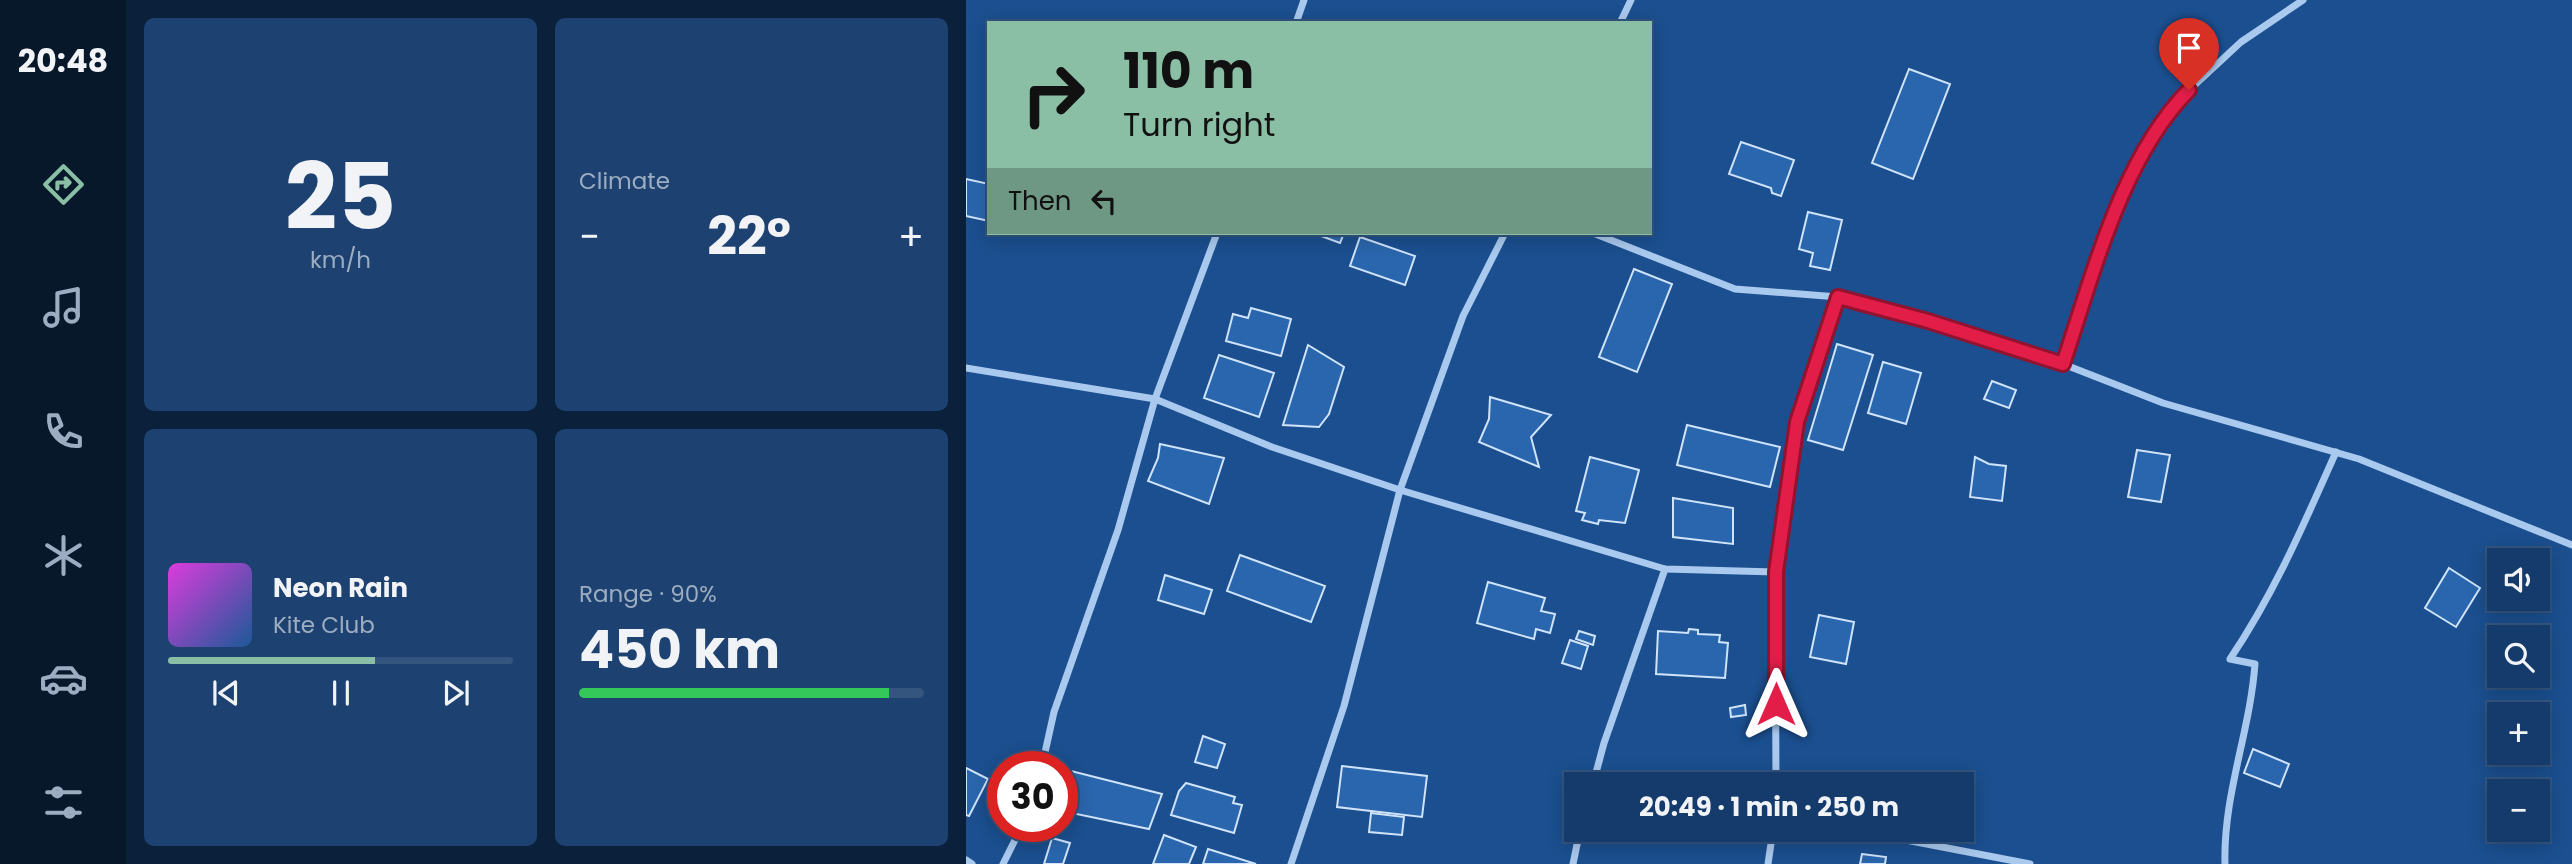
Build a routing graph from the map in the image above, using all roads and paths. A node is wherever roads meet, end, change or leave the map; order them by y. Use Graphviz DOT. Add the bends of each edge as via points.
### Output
graph roads {
  1 [pos="1304,0"];
  2 [pos="1631,0"];
  3 [pos="2303,0"];
  4 [pos="1297,21"];
  5 [pos="1621,21"];
  6 [pos="1216,235"];
  7 [pos="1503,235"];
  8 [pos="1598,235"];
  9 [pos="1838,297"];
  10 [pos="2063,364"];
  11 [pos="966,368"];
  12 [pos="1154,399"];
  13 [pos="2336,452"];
  14 [pos="1400,490"];
  15 [pos="2572,545"];
  16 [pos="1665,569"];
  17 [pos="1776,572"];
  18 [pos="1045,751"];
  19 [pos="1596,772"];
  20 [pos="1776,772"];
  21 [pos="1014,842"];
  22 [pos="1578,842"];
  23 [pos="1771,842"];
  24 [pos="1916,842"];
  25 [pos="966,860"];
  26 [pos="972,864"];
  27 [pos="1003,864"];
  28 [pos="1292,864"];
  29 [pos="1573,864"];
  30 [pos="1768,864"];
  31 [pos="2030,864"];
  32 [pos="2225,864"];
  1 -- 4 [label="street"];
  2 -- 5 [label="street"];
  3 -- 10 [label="street" via="2241,42 2171,107 2143,150 2113,218"];
  6 -- 12 [label="street"];
  7 -- 14 [label="street" via="1464,316"];
  8 -- 9 [label="street" via="1735,289"];
  9 -- 10 [label="street"];
  9 -- 17 [label="street" via="1797,422"];
  10 -- 13 [label="street" via="2163,403"];
  11 -- 12 [label="street"];
  12 -- 14 [label="street" via="1272,447"];
  12 -- 18 [label="street" via="1118,530 1054,712"];
  13 -- 15 [label="street"];
  13 -- 32 [label="street" via="2281,575 2230,659 2255,664 2253,700 2224,836"];
  14 -- 16 [label="street"];
  14 -- 28 [label="street" via="1343,706"];
  16 -- 17 [label="street"];
  16 -- 19 [label="street"];
  17 -- 20 [label="street"];
  21 -- 27 [label="street"];
  22 -- 29 [label="street"];
  23 -- 30 [label="street"];
  24 -- 31 [label="street"];
  25 -- 26 [label="street"];
}
